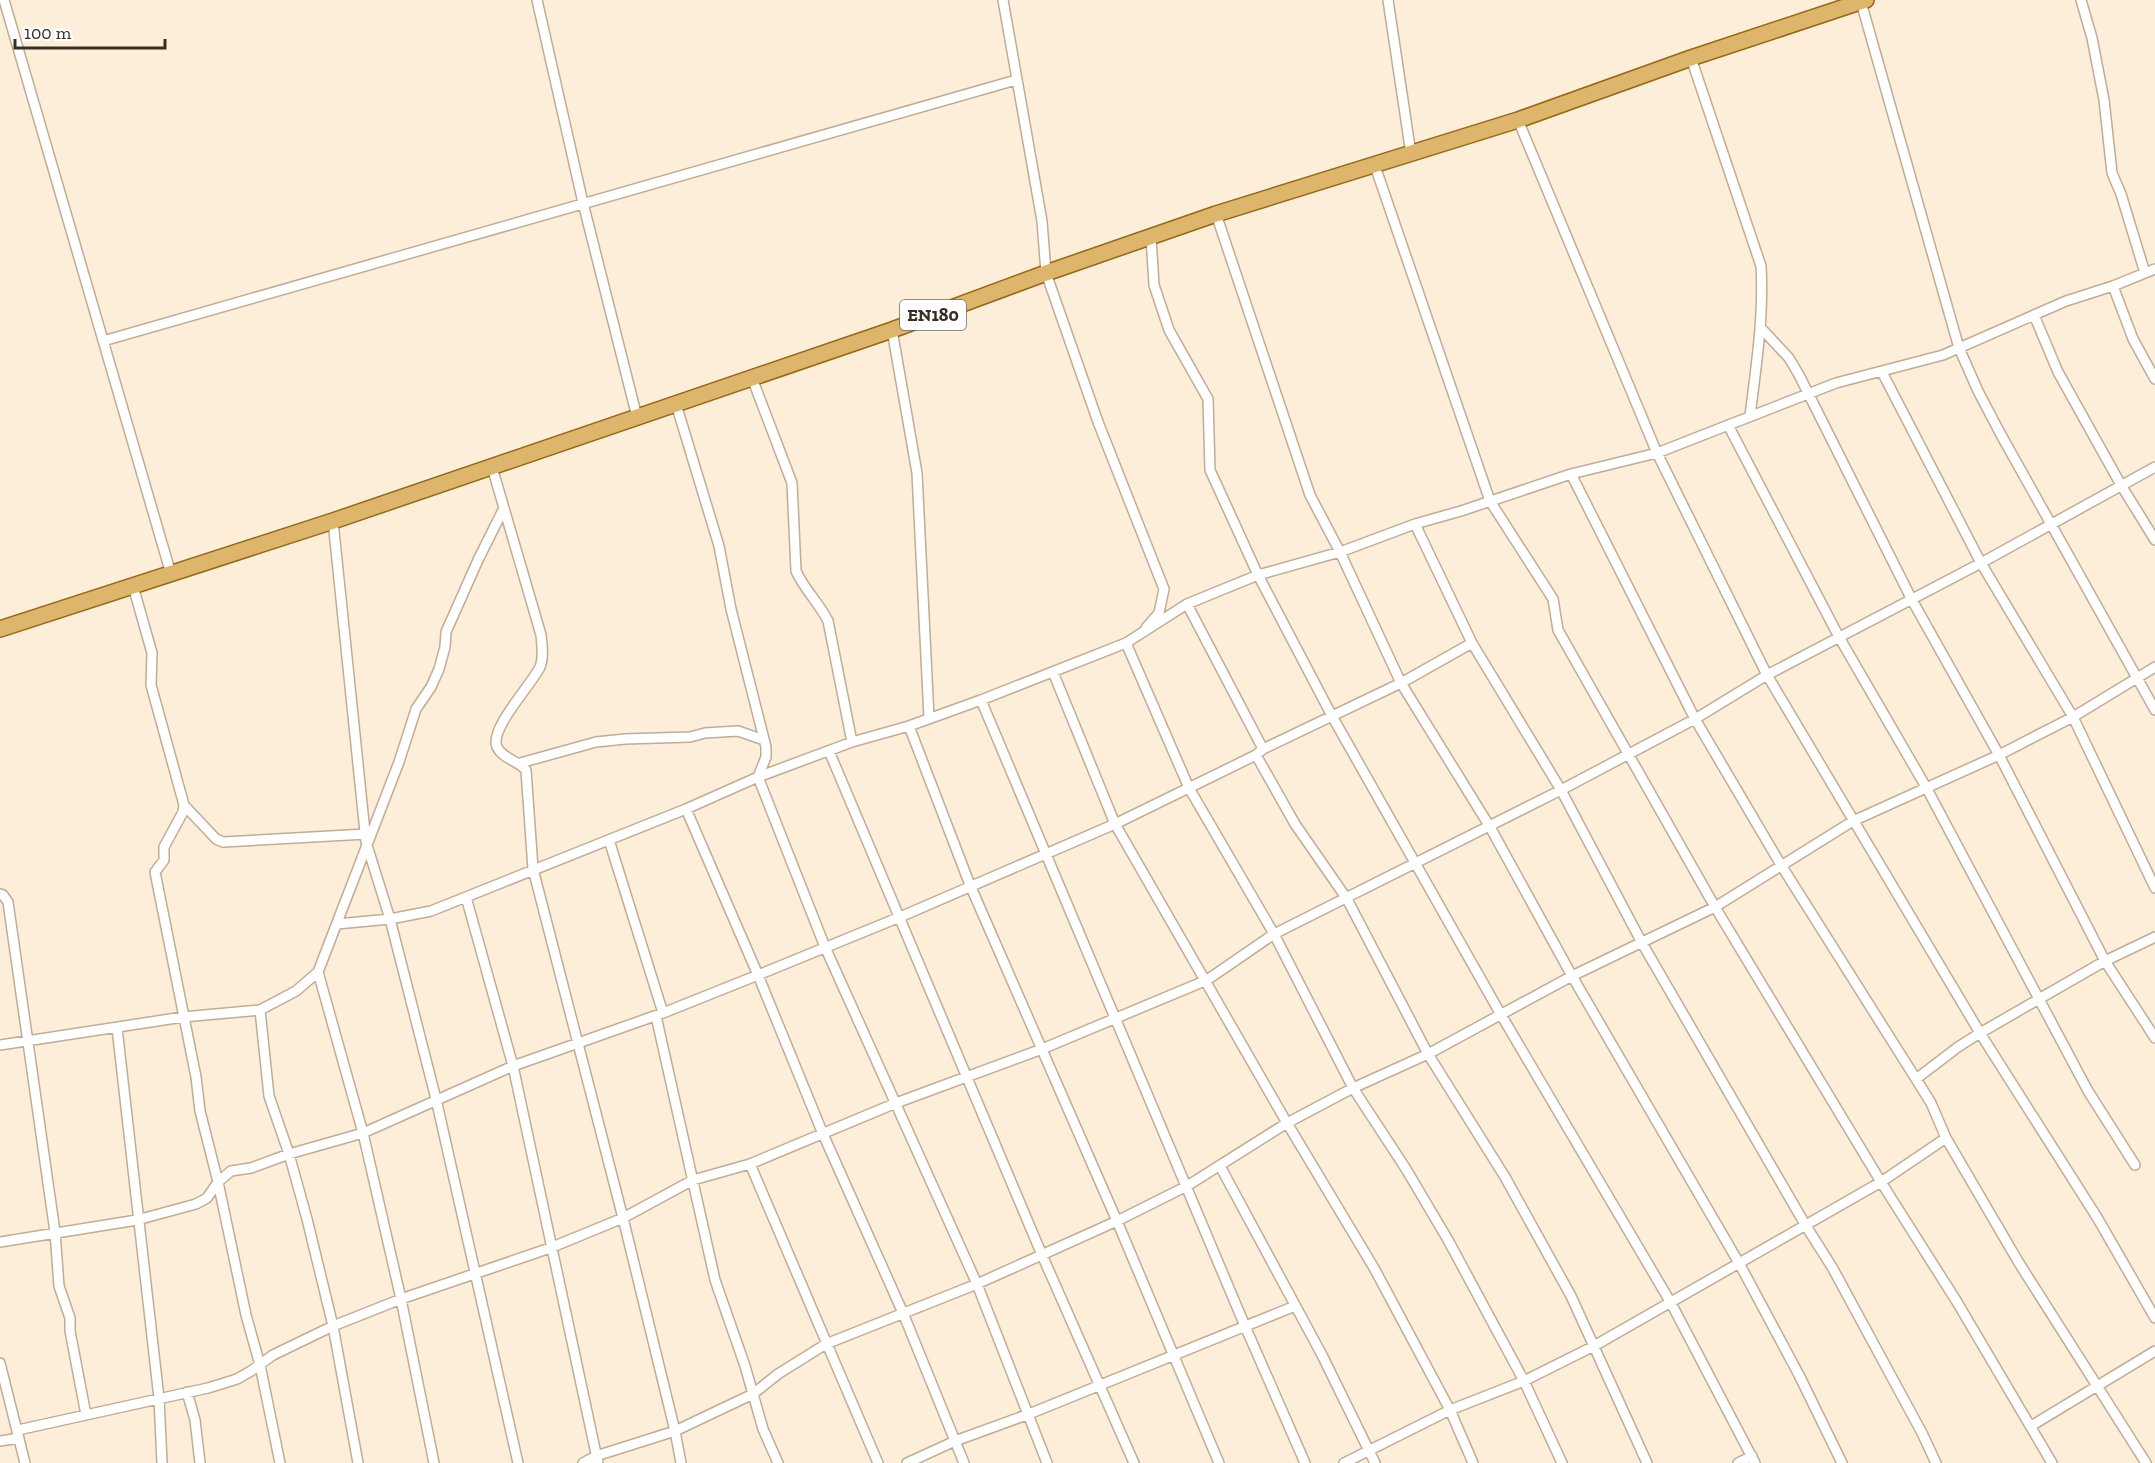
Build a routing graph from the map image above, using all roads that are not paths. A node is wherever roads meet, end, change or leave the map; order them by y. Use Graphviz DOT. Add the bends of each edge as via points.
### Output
graph roads {
  1 [pos="4,0"];
  2 [pos="537,0"];
  3 [pos="1003,0"];
  4 [pos="1388,0"];
  5 [pos="2081,0"];
  6 [pos="1863,1"];
  7 [pos="1691,58"];
  8 [pos="1016,80"];
  9 [pos="1518,120"];
  10 [pos="1411,154"];
  11 [pos="1375,166"];
  12 [pos="583,203"];
  13 [pos="1216,214"];
  14 [pos="1151,237"];
  15 [pos="2155,269"];
  16 [pos="1046,273"];
  17 [pos="2145,273"];
  18 [pos="2113,286"];
  19 [pos="2034,315"];
  20 [pos="1760,327"];
  21 [pos="892,330"];
  22 [pos="103,341"];
  23 [pos="1959,348"];
  24 [pos="1882,372"];
  25 [pos="752,378"];
  26 [pos="2155,379"];
  27 [pos="1808,394"];
  28 [pos="676,404"];
  29 [pos="1750,416"];
  30 [pos="637,417"];
  31 [pos="1728,425"];
  32 [pos="1657,453"];
  33 [pos="492,467"];
  34 [pos="2155,467"];
  35 [pos="1571,474"];
  36 [pos="2121,485"];
  37 [pos="1490,501"];
  38 [pos="504,508"];
  39 [pos="333,520"];
  40 [pos="1415,524"];
  41 [pos="2052,524"];
  42 [pos="2155,540"];
  43 [pos="1340,552"];
  44 [pos="1981,563"];
  45 [pos="171,574"];
  46 [pos="1258,575"];
  47 [pos="133,586"];
  48 [pos="1912,600"];
  49 [pos="1187,604"];
  50 [pos="0,629"];
  51 [pos="1140,635"];
  52 [pos="1839,637"];
  53 [pos="1126,643"];
  54 [pos="1472,643"];
  55 [pos="2155,667"];
  56 [pos="1053,672"];
  57 [pos="1767,675"];
  58 [pos="2138,678"];
  59 [pos="1401,683"];
  60 [pos="981,700"];
  61 [pos="2155,710"];
  62 [pos="1332,716"];
  63 [pos="2073,717"];
  64 [pos="929,718"];
  65 [pos="1695,719"];
  66 [pos="909,726"];
  67 [pos="764,740"];
  68 [pos="852,742"];
  69 [pos="829,751"];
  70 [pos="1259,752"];
  71 [pos="1629,753"];
  72 [pos="2000,755"];
  73 [pos="520,763"];
  74 [pos="758,777"];
  75 [pos="1926,787"];
  76 [pos="1188,788"];
  77 [pos="1561,790"];
  78 [pos="184,805"];
  79 [pos="686,809"];
  80 [pos="1853,821"];
  81 [pos="1115,824"];
  82 [pos="1490,827"];
  83 [pos="366,838"];
  84 [pos="609,840"];
  85 [pos="1045,853"];
  86 [pos="1416,862"];
  87 [pos="1781,865"];
  88 [pos="533,869"];
  89 [pos="970,885"];
  90 [pos="2155,888"];
  91 [pos="0,894"];
  92 [pos="466,897"];
  93 [pos="1347,899"];
  94 [pos="1715,907"];
  95 [pos="900,917"];
  96 [pos="390,919"];
  97 [pos="337,924"];
  98 [pos="1274,934"];
  99 [pos="2155,937"];
  100 [pos="1642,943"];
  101 [pos="825,946"];
  102 [pos="2105,961"];
  103 [pos="318,972"];
  104 [pos="758,975"];
  105 [pos="1572,976"];
  106 [pos="1207,980"];
  107 [pos="2041,999"];
  108 [pos="260,1010"];
  109 [pos="1500,1013"];
  110 [pos="659,1014"];
  111 [pos="183,1017"];
  112 [pos="1115,1018"];
  113 [pos="117,1028"];
  114 [pos="1980,1033"];
  115 [pos="2155,1038"];
  116 [pos="29,1041"];
  117 [pos="578,1044"];
  118 [pos="0,1045"];
  119 [pos="1042,1049"];
  120 [pos="1428,1054"];
  121 [pos="513,1066"];
  122 [pos="969,1078"];
  123 [pos="1916,1079"];
  124 [pos="1353,1088"];
  125 [pos="436,1099"];
  126 [pos="896,1104"];
  127 [pos="1287,1124"];
  128 [pos="363,1133"];
  129 [pos="823,1134"];
  130 [pos="1946,1138"];
  131 [pos="289,1154"];
  132 [pos="750,1164"];
  133 [pos="2135,1165"];
  134 [pos="1220,1166"];
  135 [pos="693,1180"];
  136 [pos="218,1182"];
  137 [pos="1881,1182"];
  138 [pos="1187,1186"];
  139 [pos="623,1218"];
  140 [pos="137,1220"];
  141 [pos="1117,1221"];
  142 [pos="1806,1226"];
  143 [pos="55,1232"];
  144 [pos="0,1242"];
  145 [pos="550,1248"];
  146 [pos="1042,1255"];
  147 [pos="1739,1263"];
  148 [pos="476,1272"];
  149 [pos="977,1284"];
  150 [pos="401,1299"];
  151 [pos="1671,1303"];
  152 [pos="1296,1306"];
  153 [pos="903,1313"];
  154 [pos="2155,1318"];
  155 [pos="333,1326"];
  156 [pos="1245,1326"];
  157 [pos="826,1344"];
  158 [pos="1594,1346"];
  159 [pos="2155,1351"];
  160 [pos="1173,1357"];
  161 [pos="0,1362"];
  162 [pos="260,1365"];
  163 [pos="1524,1381"];
  164 [pos="1100,1384"];
  165 [pos="2098,1386"];
  166 [pos="187,1392"];
  167 [pos="753,1394"];
  168 [pos="159,1398"];
  169 [pos="1450,1410"];
  170 [pos="1029,1414"];
  171 [pos="86,1415"];
  172 [pos="2031,1426"];
  173 [pos="675,1431"];
  174 [pos="18,1434"];
  175 [pos="0,1441"];
  176 [pos="955,1441"];
  177 [pos="1369,1451"];
  178 [pos="597,1460"];
  179 [pos="1754,1460"];
  180 [pos="25,1463"];
  181 [pos="162,1463"];
  182 [pos="200,1463"];
  183 [pos="280,1463"];
  184 [pos="358,1463"];
  185 [pos="434,1463"];
  186 [pos="518,1463"];
  187 [pos="583,1463"];
  188 [pos="681,1463"];
  189 [pos="778,1463"];
  190 [pos="878,1463"];
  191 [pos="907,1463"];
  192 [pos="964,1463"];
  193 [pos="1047,1463"];
  194 [pos="1134,1463"];
  195 [pos="1219,1463"];
  196 [pos="1305,1463"];
  197 [pos="1344,1463"];
  198 [pos="1375,1463"];
  199 [pos="1473,1463"];
  200 [pos="1562,1463"];
  201 [pos="1647,1463"];
  202 [pos="1738,1463"];
  203 [pos="1842,1463"];
  204 [pos="1936,1463"];
  205 [pos="2052,1463"];
  206 [pos="2146,1463"];
  1 -- 22 [label="street"];
  2 -- 12 [label="street"];
  3 -- 8 [label="street"];
  4 -- 10 [label="street"];
  5 -- 17 [label="street" via="2102,90 2112,173"];
  6 -- 7 [label="main road, EN180"];
  6 -- 23 [label="street"];
  7 -- 9 [label="main road, EN180"];
  7 -- 20 [label="street" via="1761,266"];
  8 -- 12 [label="street"];
  8 -- 16 [label="street" via="1042,221"];
  9 -- 10 [label="main road, EN180"];
  9 -- 32 [label="street"];
  10 -- 11 [label="main road, EN180"];
  11 -- 13 [label="main road, EN180"];
  11 -- 37 [label="street"];
  12 -- 22 [label="street"];
  12 -- 30 [label="street"];
  13 -- 14 [label="main road, EN180"];
  13 -- 43 [label="street" via="1310,495"];
  14 -- 16 [label="main road, EN180"];
  14 -- 46 [label="street" via="1154,285 1169,330 1208,399 1210,470"];
  15 -- 17 [label="street"];
  16 -- 21 [label="main road, EN180"];
  16 -- 51 [label="street" via="1098,422 1164,589 1159,613"];
  17 -- 18 [label="street"];
  18 -- 19 [label="street"];
  18 -- 26 [label="street" via="2133,339"];
  19 -- 23 [label="street"];
  19 -- 36 [label="street" via="2058,372"];
  20 -- 27 [label="street" via="1789,358"];
  20 -- 29 [label="street"];
  21 -- 25 [label="main road, EN180"];
  21 -- 64 [label="street" via="917,473"];
  22 -- 45 [label="street"];
  23 -- 24 [label="street"];
  23 -- 41 [label="street" via="2000,433"];
  24 -- 27 [label="street"];
  24 -- 44 [label="street"];
  25 -- 28 [label="main road, EN180"];
  25 -- 68 [label="street" via="792,483 796,571 828,621"];
  27 -- 29 [label="street"];
  27 -- 48 [label="street"];
  28 -- 30 [label="main road, EN180"];
  28 -- 67 [label="street" via="719,546"];
  29 -- 31 [label="street"];
  30 -- 33 [label="main road, EN180"];
  31 -- 32 [label="street"];
  31 -- 52 [label="street"];
  32 -- 35 [label="street"];
  32 -- 57 [label="street"];
  33 -- 38 [label="street"];
  33 -- 39 [label="main road, EN180"];
  34 -- 36 [label="street"];
  35 -- 37 [label="street"];
  35 -- 65 [label="street"];
  36 -- 41 [label="street"];
  36 -- 42 [label="street"];
  37 -- 40 [label="street"];
  37 -- 71 [label="street" via="1553,599 1557,630"];
  38 -- 73 [label="street" via="543,653 540,666 496,735 498,750"];
  38 -- 83 [label="street" via="446,633 439,669 416,709 399,762"];
  39 -- 45 [label="main road, EN180"];
  39 -- 83 [label="street"];
  40 -- 43 [label="street"];
  40 -- 54 [label="street"];
  41 -- 44 [label="street"];
  41 -- 58 [label="street"];
  43 -- 46 [label="street"];
  43 -- 59 [label="street"];
  44 -- 48 [label="street"];
  44 -- 63 [label="street"];
  45 -- 47 [label="main road, EN180"];
  46 -- 49 [label="street"];
  46 -- 62 [label="street"];
  47 -- 50 [label="main road, EN180"];
  47 -- 78 [label="street" via="152,653 151,685"];
  48 -- 52 [label="street"];
  48 -- 72 [label="street"];
  49 -- 51 [label="street"];
  49 -- 70 [label="street"];
  51 -- 53 [label="street"];
  52 -- 57 [label="street"];
  52 -- 75 [label="street"];
  53 -- 56 [label="street"];
  53 -- 76 [label="street"];
  54 -- 59 [label="street"];
  54 -- 77 [label="street"];
  55 -- 58 [label="street"];
  56 -- 60 [label="street"];
  56 -- 81 [label="street"];
  57 -- 65 [label="street"];
  57 -- 80 [label="street"];
  58 -- 61 [label="street"];
  58 -- 63 [label="street"];
  59 -- 62 [label="street"];
  59 -- 82 [label="street"];
  60 -- 64 [label="street"];
  60 -- 85 [label="street"];
  62 -- 70 [label="street"];
  62 -- 86 [label="street"];
  63 -- 72 [label="street"];
  63 -- 90 [label="street"];
  64 -- 66 [label="street"];
  65 -- 71 [label="street"];
  65 -- 87 [label="street"];
  66 -- 68 [label="street"];
  66 -- 89 [label="street"];
  67 -- 73 [label="street" via="738,730 690,737 625,739 596,742"];
  67 -- 74 [label="street" via="766,757"];
  68 -- 69 [label="street"];
  69 -- 74 [label="street"];
  69 -- 95 [label="street"];
  70 -- 76 [label="street"];
  70 -- 93 [label="street" via="1295,824"];
  71 -- 77 [label="street"];
  71 -- 94 [label="street"];
  72 -- 75 [label="street"];
  72 -- 102 [label="street"];
  73 -- 88 [label="street" via="526,770"];
  74 -- 79 [label="street"];
  74 -- 101 [label="street"];
  75 -- 80 [label="street"];
  75 -- 107 [label="street"];
  76 -- 81 [label="street"];
  76 -- 98 [label="street"];
  77 -- 82 [label="street"];
  77 -- 100 [label="street"];
  78 -- 83 [label="street" via="223,842"];
  78 -- 111 [label="street" via="164,847 164,860 155,872"];
  79 -- 84 [label="street"];
  79 -- 104 [label="street"];
  80 -- 87 [label="street"];
  80 -- 114 [label="street"];
  81 -- 85 [label="street"];
  81 -- 106 [label="street"];
  82 -- 86 [label="street"];
  82 -- 105 [label="street"];
  83 -- 96 [label="street"];
  83 -- 97 [label="street"];
  84 -- 88 [label="street"];
  84 -- 110 [label="street"];
  85 -- 89 [label="street"];
  85 -- 112 [label="street"];
  86 -- 93 [label="street"];
  86 -- 109 [label="street"];
  87 -- 94 [label="street"];
  87 -- 123 [label="street"];
  88 -- 92 [label="street"];
  88 -- 117 [label="street"];
  89 -- 95 [label="street"];
  89 -- 119 [label="street"];
  91 -- 116 [label="street" via="8,902"];
  92 -- 96 [label="street" via="432,911"];
  92 -- 121 [label="street"];
  93 -- 98 [label="street"];
  93 -- 120 [label="street"];
  94 -- 100 [label="street"];
  94 -- 137 [label="street"];
  95 -- 101 [label="street"];
  95 -- 122 [label="street"];
  96 -- 97 [label="street"];
  96 -- 125 [label="street"];
  97 -- 103 [label="street"];
  98 -- 106 [label="street"];
  98 -- 124 [label="street"];
  99 -- 102 [label="street"];
  100 -- 105 [label="street"];
  100 -- 142 [label="street"];
  101 -- 104 [label="street"];
  101 -- 126 [label="street"];
  102 -- 107 [label="street"];
  102 -- 115 [label="street"];
  103 -- 108 [label="street" via="296,991"];
  103 -- 128 [label="street"];
  104 -- 110 [label="street"];
  104 -- 129 [label="street"];
  105 -- 109 [label="street"];
  105 -- 147 [label="street"];
  106 -- 112 [label="street"];
  106 -- 127 [label="street"];
  107 -- 114 [label="street"];
  107 -- 133 [label="street" via="2088,1091"];
  108 -- 111 [label="street"];
  108 -- 131 [label="street" via="269,1096"];
  109 -- 120 [label="street"];
  109 -- 151 [label="street"];
  110 -- 117 [label="street"];
  110 -- 135 [label="street"];
  111 -- 113 [label="street"];
  111 -- 136 [label="street"];
  112 -- 119 [label="street"];
  112 -- 138 [label="street"];
  113 -- 116 [label="street"];
  113 -- 140 [label="street"];
  114 -- 123 [label="street"];
  114 -- 154 [label="street" via="2098,1219"];
  116 -- 118 [label="street"];
  116 -- 143 [label="street"];
  117 -- 121 [label="street"];
  117 -- 139 [label="street"];
  119 -- 122 [label="street"];
  119 -- 141 [label="street"];
  120 -- 124 [label="street"];
  120 -- 158 [label="street" via="1504,1177 1571,1296"];
  121 -- 125 [label="street"];
  121 -- 145 [label="street"];
  122 -- 126 [label="street"];
  122 -- 146 [label="street"];
  123 -- 130 [label="street"];
  124 -- 127 [label="street"];
  124 -- 163 [label="street" via="1448,1240"];
  125 -- 128 [label="street"];
  125 -- 148 [label="street"];
  126 -- 129 [label="street"];
  126 -- 149 [label="street"];
  127 -- 134 [label="street"];
  127 -- 169 [label="street" via="1374,1268"];
  128 -- 131 [label="street"];
  128 -- 150 [label="street"];
  129 -- 132 [label="street"];
  129 -- 153 [label="street"];
  130 -- 137 [label="street"];
  130 -- 165 [label="street" via="2019,1263"];
  131 -- 136 [label="street" via="231,1172"];
  131 -- 155 [label="street"];
  132 -- 135 [label="street"];
  132 -- 157 [label="street"];
  134 -- 138 [label="street"];
  134 -- 152 [label="street"];
  135 -- 139 [label="street"];
  135 -- 167 [label="street" via="715,1280"];
  136 -- 140 [label="street" via="207,1198 196,1204"];
  136 -- 162 [label="street"];
  137 -- 142 [label="street"];
  137 -- 172 [label="street"];
  138 -- 141 [label="street"];
  138 -- 156 [label="street"];
  139 -- 145 [label="street"];
  139 -- 173 [label="street"];
  140 -- 143 [label="street"];
  140 -- 168 [label="street"];
  141 -- 146 [label="street"];
  141 -- 160 [label="street"];
  142 -- 147 [label="street"];
  142 -- 204 [label="street" via="1832,1267"];
  143 -- 144 [label="street"];
  143 -- 171 [label="street" via="59,1286 70,1318"];
  145 -- 148 [label="street"];
  145 -- 178 [label="street"];
  146 -- 149 [label="street"];
  146 -- 164 [label="street"];
  147 -- 151 [label="street"];
  147 -- 203 [label="street"];
  148 -- 150 [label="street"];
  148 -- 186 [label="street"];
  149 -- 153 [label="street"];
  149 -- 170 [label="street"];
  150 -- 155 [label="street"];
  150 -- 185 [label="street"];
  151 -- 158 [label="street"];
  151 -- 179 [label="street"];
  152 -- 156 [label="street"];
  152 -- 177 [label="street"];
  153 -- 157 [label="street"];
  153 -- 176 [label="street"];
  155 -- 162 [label="street"];
  155 -- 184 [label="street"];
  156 -- 160 [label="street"];
  156 -- 196 [label="street"];
  157 -- 167 [label="street"];
  157 -- 190 [label="street"];
  158 -- 163 [label="street"];
  158 -- 201 [label="street"];
  159 -- 165 [label="street"];
  160 -- 164 [label="street"];
  160 -- 195 [label="street"];
  161 -- 174 [label="street"];
  162 -- 166 [label="street" via="237,1379"];
  162 -- 183 [label="street"];
  163 -- 169 [label="street"];
  163 -- 200 [label="street"];
  164 -- 170 [label="street"];
  164 -- 194 [label="street"];
  165 -- 172 [label="street"];
  165 -- 206 [label="street"];
  166 -- 168 [label="street"];
  166 -- 182 [label="street"];
  167 -- 173 [label="street"];
  167 -- 189 [label="street"];
  168 -- 171 [label="street"];
  168 -- 181 [label="street"];
  169 -- 177 [label="street"];
  169 -- 199 [label="street"];
  170 -- 176 [label="street"];
  170 -- 193 [label="street"];
  171 -- 174 [label="street"];
  172 -- 205 [label="street"];
  173 -- 178 [label="street"];
  173 -- 188 [label="street"];
  174 -- 175 [label="street"];
  174 -- 180 [label="street"];
  176 -- 191 [label="street"];
  176 -- 192 [label="street"];
  177 -- 197 [label="street"];
  177 -- 198 [label="street"];
  178 -- 187 [label="street"];
  179 -- 202 [label="street"];
}
